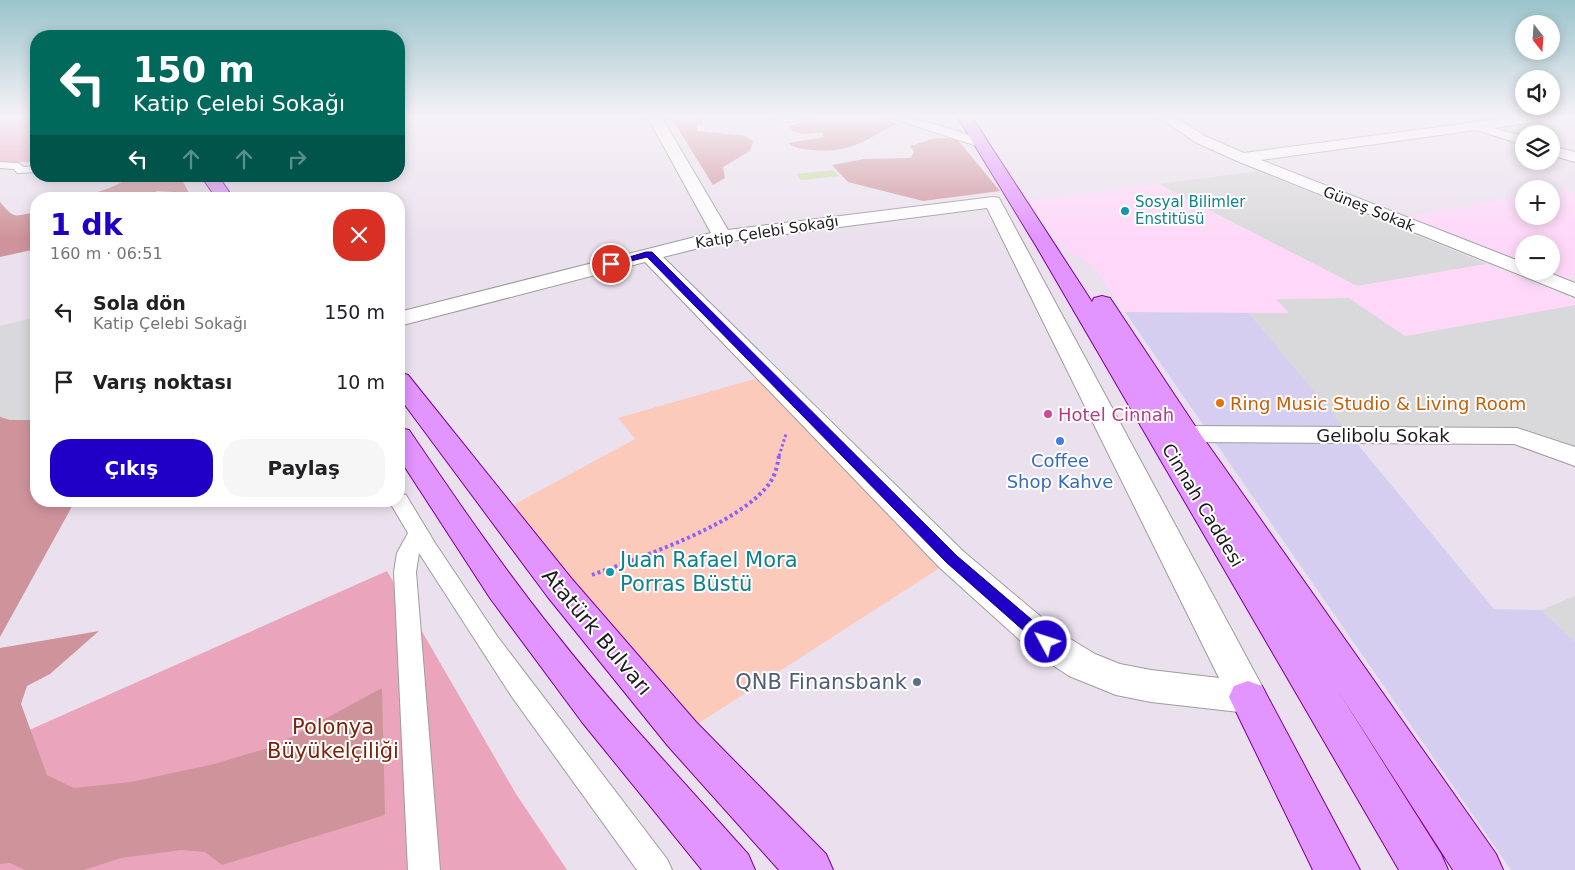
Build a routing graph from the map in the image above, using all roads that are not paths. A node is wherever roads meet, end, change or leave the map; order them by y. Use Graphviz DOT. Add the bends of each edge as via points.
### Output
graph roads {
  1 [pos="677,157"];
  2 [pos="990,157"];
  3 [pos="1239,157"];
  4 [pos="1252,157"];
  5 [pos="1242,158"];
  6 [pos="0,165"];
  7 [pos="30,170"];
  8 [pos="722,236"];
  9 [pos="1048,249"];
  10 [pos="649,254"];
  11 [pos="1515,267"];
  12 [pos="1548,280"];
  13 [pos="1575,291"];
  14 [pos="405,317"];
  15 [pos="405,388"];
  16 [pos="1187,434"];
  17 [pos="405,445"];
  18 [pos="1575,457"];
  19 [pos="403,507"];
  20 [pos="418,534"];
  21 [pos="1248,697"];
  22 [pos="424,870"];
  23 [pos="656,870"];
  24 [pos="732,870"];
  25 [pos="810,870"];
  26 [pos="1337,870"];
  27 [pos="1425,870"];
  28 [pos="1480,870"];
  1 -- 8 [label="street"];
  2 -- 9 [label="main road, Cinnah Caddesi"];
  3 -- 5 [label="street, Güneş Sokak"];
  4 -- 5 [label="street"];
  5 -- 11 [label="street, Güneş Sokak"];
  6 -- 7 [label="lane" via="18,166 21,171"];
  8 -- 10 [label="street, Katip Çelebi Sokağı"];
  8 -- 21 [label="street, Katip Çelebi Sokağı" via="993,202"];
  9 -- 16 [label="main road" via="1080,269"];
  9 -- 27 [label="main road, Cinnah Caddesi"];
  10 -- 14 [label="street, Katip Çelebi Sokağı"];
  10 -- 21 [label="street" via="952,560 1046,642 1082,665 1116,679"];
  12 -- 13 [label="street, Güneş Sokak"];
  15 -- 25 [label="main road, Atatürk Bulvarı" via="559,587 682,734"];
  16 -- 18 [label="street, Gelibolu Sokak" via="1517,436"];
  16 -- 28 [label="main road"];
  17 -- 24 [label="main road" via="518,612"];
  19 -- 20 [label="lane"];
  20 -- 22 [label="lane" via="408,553 405,572"];
  20 -- 23 [label="lane" via="527,699"];
  21 -- 26 [label="main road"];
}
